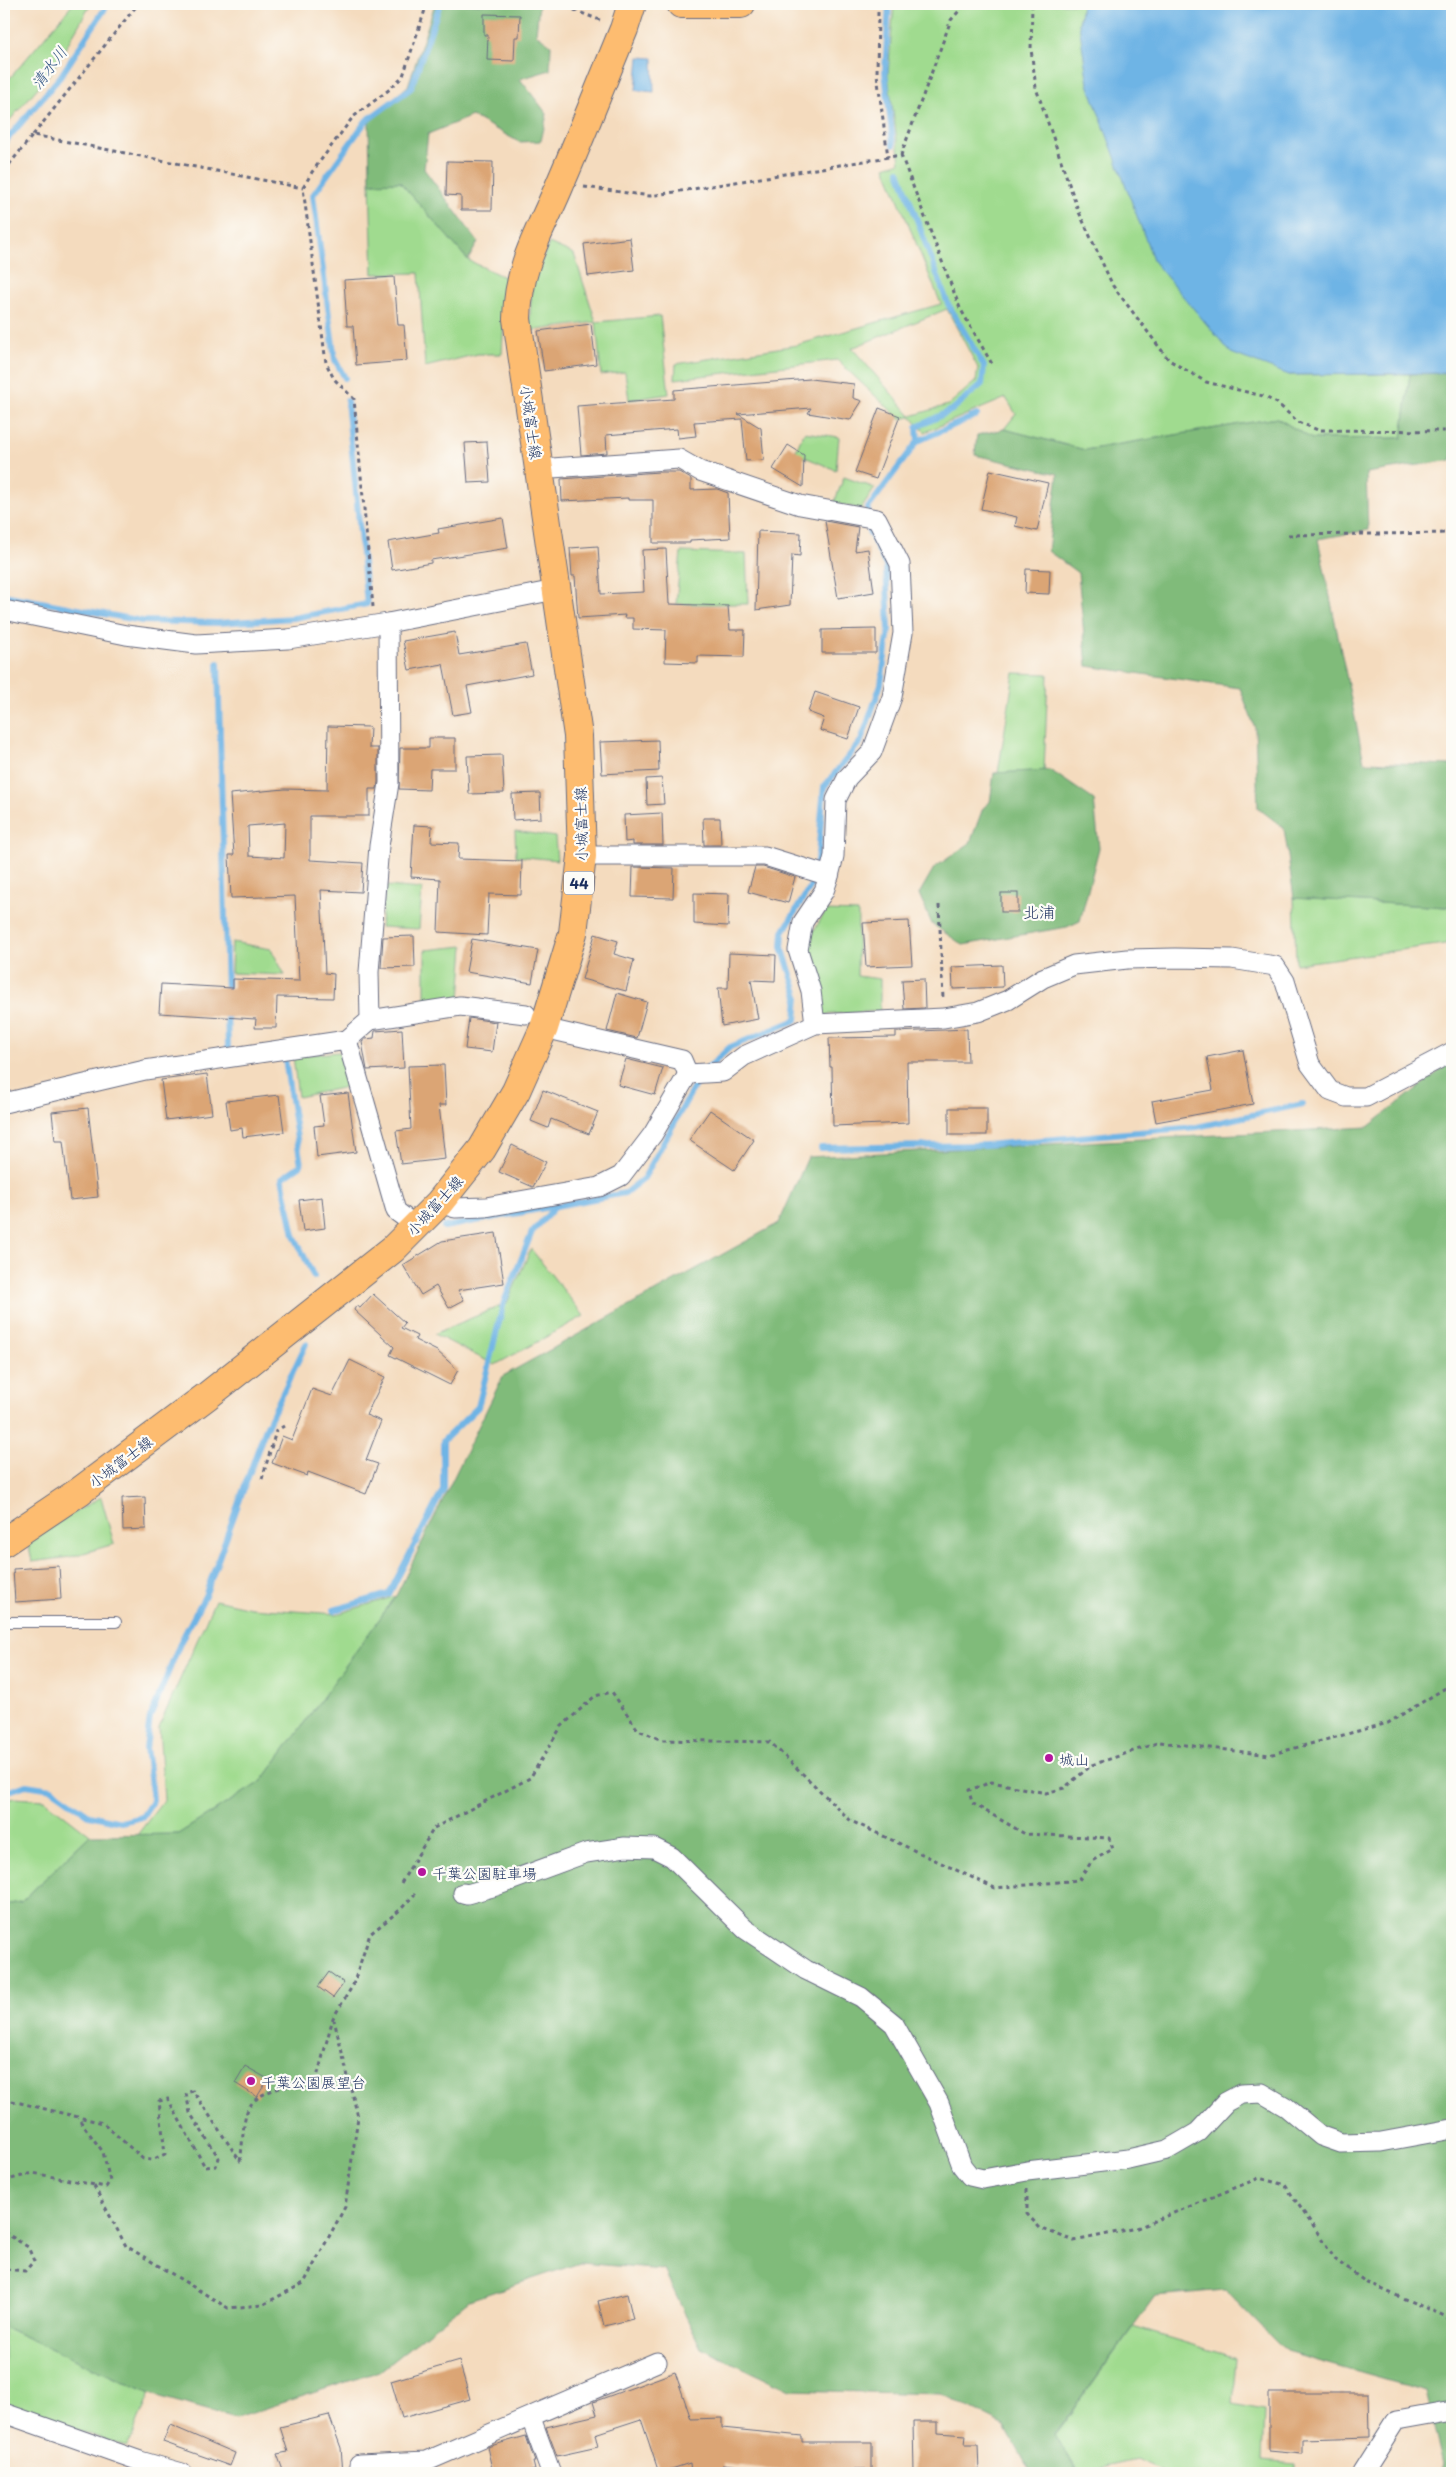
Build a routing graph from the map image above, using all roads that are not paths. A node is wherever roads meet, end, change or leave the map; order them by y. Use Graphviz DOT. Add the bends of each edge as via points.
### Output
graph roads {
  1 [pos="681,4"];
  2 [pos="741,4"];
  3 [pos="628,16"];
  4 [pos="538,469"];
  5 [pos="555,590"];
  6 [pos="4,610"];
  7 [pos="382,624"];
  8 [pos="582,856"];
  9 [pos="829,876"];
  10 [pos="370,1020"];
  11 [pos="535,1021"];
  12 [pos="815,1024"];
  13 [pos="347,1040"];
  14 [pos="1452,1052"];
  15 [pos="688,1074"];
  16 [pos="4,1103"];
  17 [pos="439,1203"];
  18 [pos="416,1226"];
  19 [pos="4,1542"];
  20 [pos="4,1622"];
  21 [pos="116,1622"];
  22 [pos="463,1893"];
  23 [pos="1452,2130"];
  24 [pos="657,2362"];
  25 [pos="1452,2412"];
  26 [pos="4,2413"];
  27 [pos="531,2418"];
  28 [pos="182,2473"];
  29 [pos="359,2473"];
  30 [pos="550,2473"];
  31 [pos="1363,2473"];
  1 -- 2 [label="main road"];
  3 -- 4 [label="main road, 小城富士線 / 44" via="523,267 517,294 517,319"];
  4 -- 5 [label="main road, 小城富士線 / 44"];
  4 -- 9 [label="street" via="679,459 700,471 800,505 877,519 900,564 903,633 892,697 872,752 847,778 836,800 834,856"];
  5 -- 7 [label="street"];
  5 -- 8 [label="main road, 小城富士線 / 44" via="578,736"];
  6 -- 7 [label="street" via="126,635 196,644 288,639"];
  7 -- 10 [label="street" via="390,783 379,846 369,972"];
  8 -- 9 [label="street" via="765,856"];
  8 -- 11 [label="main road, 小城富士線 / 44" via="573,933"];
  9 -- 12 [label="street" via="824,891 803,922 798,950 811,991"];
  10 -- 11 [label="street" via="460,1006"];
  10 -- 13 [label="street"];
  11 -- 15 [label="street" via="682,1060"];
  11 -- 17 [label="main road, 小城富士線 / 44" via="516,1091 482,1149"];
  12 -- 14 [label="street" via="944,1018 978,1012 1074,965 1127,959 1232,959 1275,966 1285,981 1310,1064 1330,1091 1366,1097"];
  12 -- 15 [label="street" via="744,1056 723,1072"];
  13 -- 16 [label="street" via="145,1070"];
  13 -- 18 [label="street" via="396,1211"];
  15 -- 17 [label="street" via="653,1134 621,1176 599,1187 486,1207 455,1208"];
  17 -- 18 [label="main road, 小城富士線 / 44"];
  18 -- 19 [label="main road, 小城富士線 / 44" via="393,1249 207,1396 80,1491"];
  20 -- 21 [label="lane"];
  22 -- 23 [label="street" via="496,1886 586,1853 625,1847 654,1848 672,1857 745,1929 806,1970 861,1997 894,2024 939,2103 962,2166 970,2176 983,2179 1128,2159 1167,2150 1198,2132 1226,2102 1241,2094 1262,2093 1286,2107 1320,2136 1341,2143 1381,2142"];
  24 -- 27 [label="street"];
  25 -- 31 [label="street" via="1396,2421"];
  26 -- 28 [label="street"];
  27 -- 29 [label="street" via="427,2461 359,2464"];
  27 -- 30 [label="street"];
}
